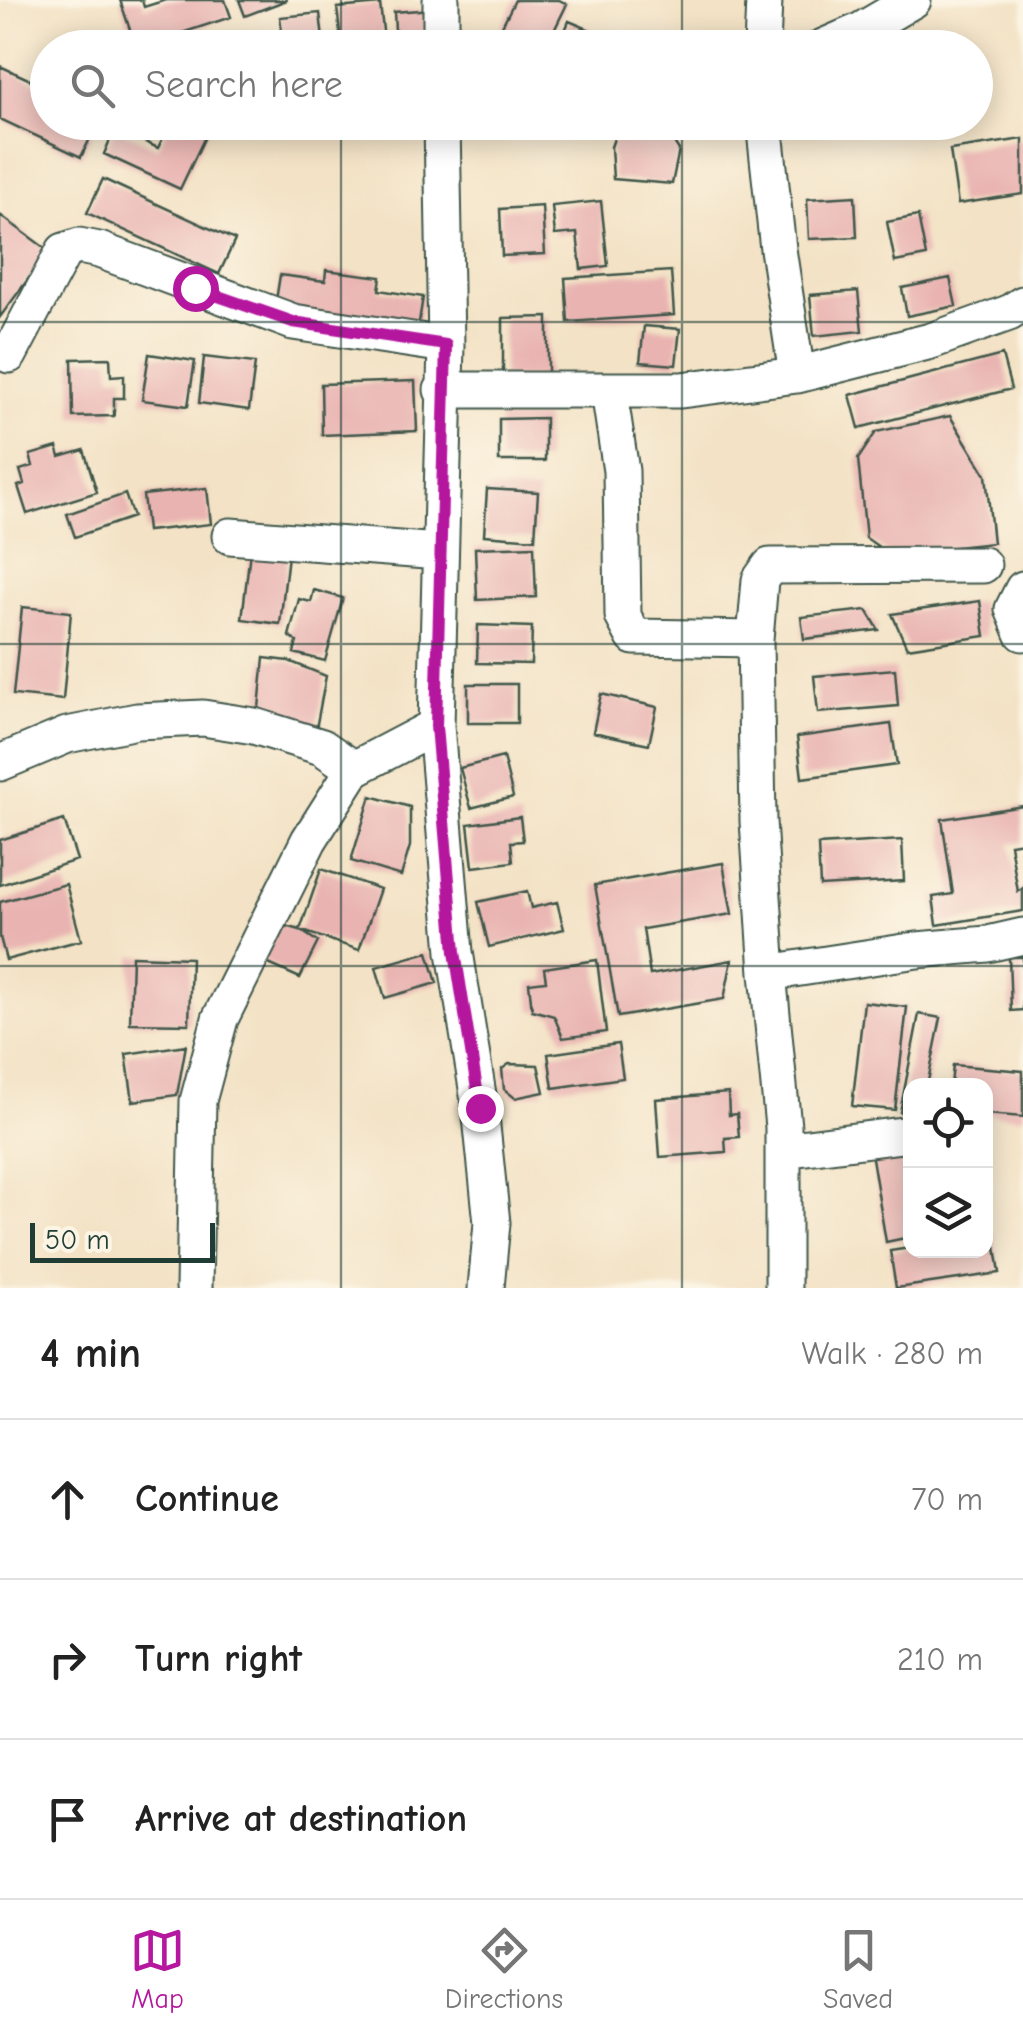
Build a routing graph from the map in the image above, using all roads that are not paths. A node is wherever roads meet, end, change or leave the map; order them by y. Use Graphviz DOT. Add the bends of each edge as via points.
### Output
graph roads {
  1 [pos="441,0"];
  2 [pos="764,0"];
  3 [pos="913,0"];
  4 [pos="441,30"];
  5 [pos="763,30"];
  6 [pos="862,30"];
  7 [pos="442,140"];
  8 [pos="766,140"];
  9 [pos="1023,304"];
  10 [pos="446,345"];
  11 [pos="9,356"];
  12 [pos="797,375"];
  13 [pos="442,390"];
  14 [pos="609,391"];
  15 [pos="230,536"];
  16 [pos="439,552"];
  17 [pos="983,564"];
  18 [pos="1023,588"];
  19 [pos="1023,633"];
  20 [pos="756,639"];
  21 [pos="436,726"];
  22 [pos="0,763"];
  23 [pos="354,770"];
  24 [pos="1023,936"];
  25 [pos="768,973"];
  26 [pos="903,1135"];
  27 [pos="783,1150"];
  28 [pos="194,1288"];
  29 [pos="486,1288"];
  30 [pos="782,1288"];
  1 -- 4 [label="street"];
  2 -- 5 [label="street"];
  3 -- 6 [label="street"];
  7 -- 10 [label="street"];
  8 -- 12 [label="street"];
  9 -- 12 [label="street" via="931,341"];
  10 -- 11 [label="street" via="293,322 79,246 64,251"];
  10 -- 13 [label="street"];
  12 -- 14 [label="street" via="681,390"];
  13 -- 14 [label="street"];
  13 -- 16 [label="street"];
  14 -- 20 [label="street" via="621,471 624,616 634,637"];
  15 -- 16 [label="street"];
  16 -- 21 [label="street"];
  17 -- 20 [label="street" via="770,566 760,580"];
  18 -- 19 [label="street" via="1013,608"];
  20 -- 25 [label="street"];
  21 -- 23 [label="street"];
  21 -- 29 [label="street" via="455,952 492,1223"];
  22 -- 23 [label="street" via="66,735 136,721 203,718 322,747"];
  23 -- 28 [label="street" via="309,840 220,1019 198,1102"];
  24 -- 25 [label="street"];
  25 -- 27 [label="street"];
  26 -- 27 [label="street"];
  27 -- 30 [label="street"];
}
